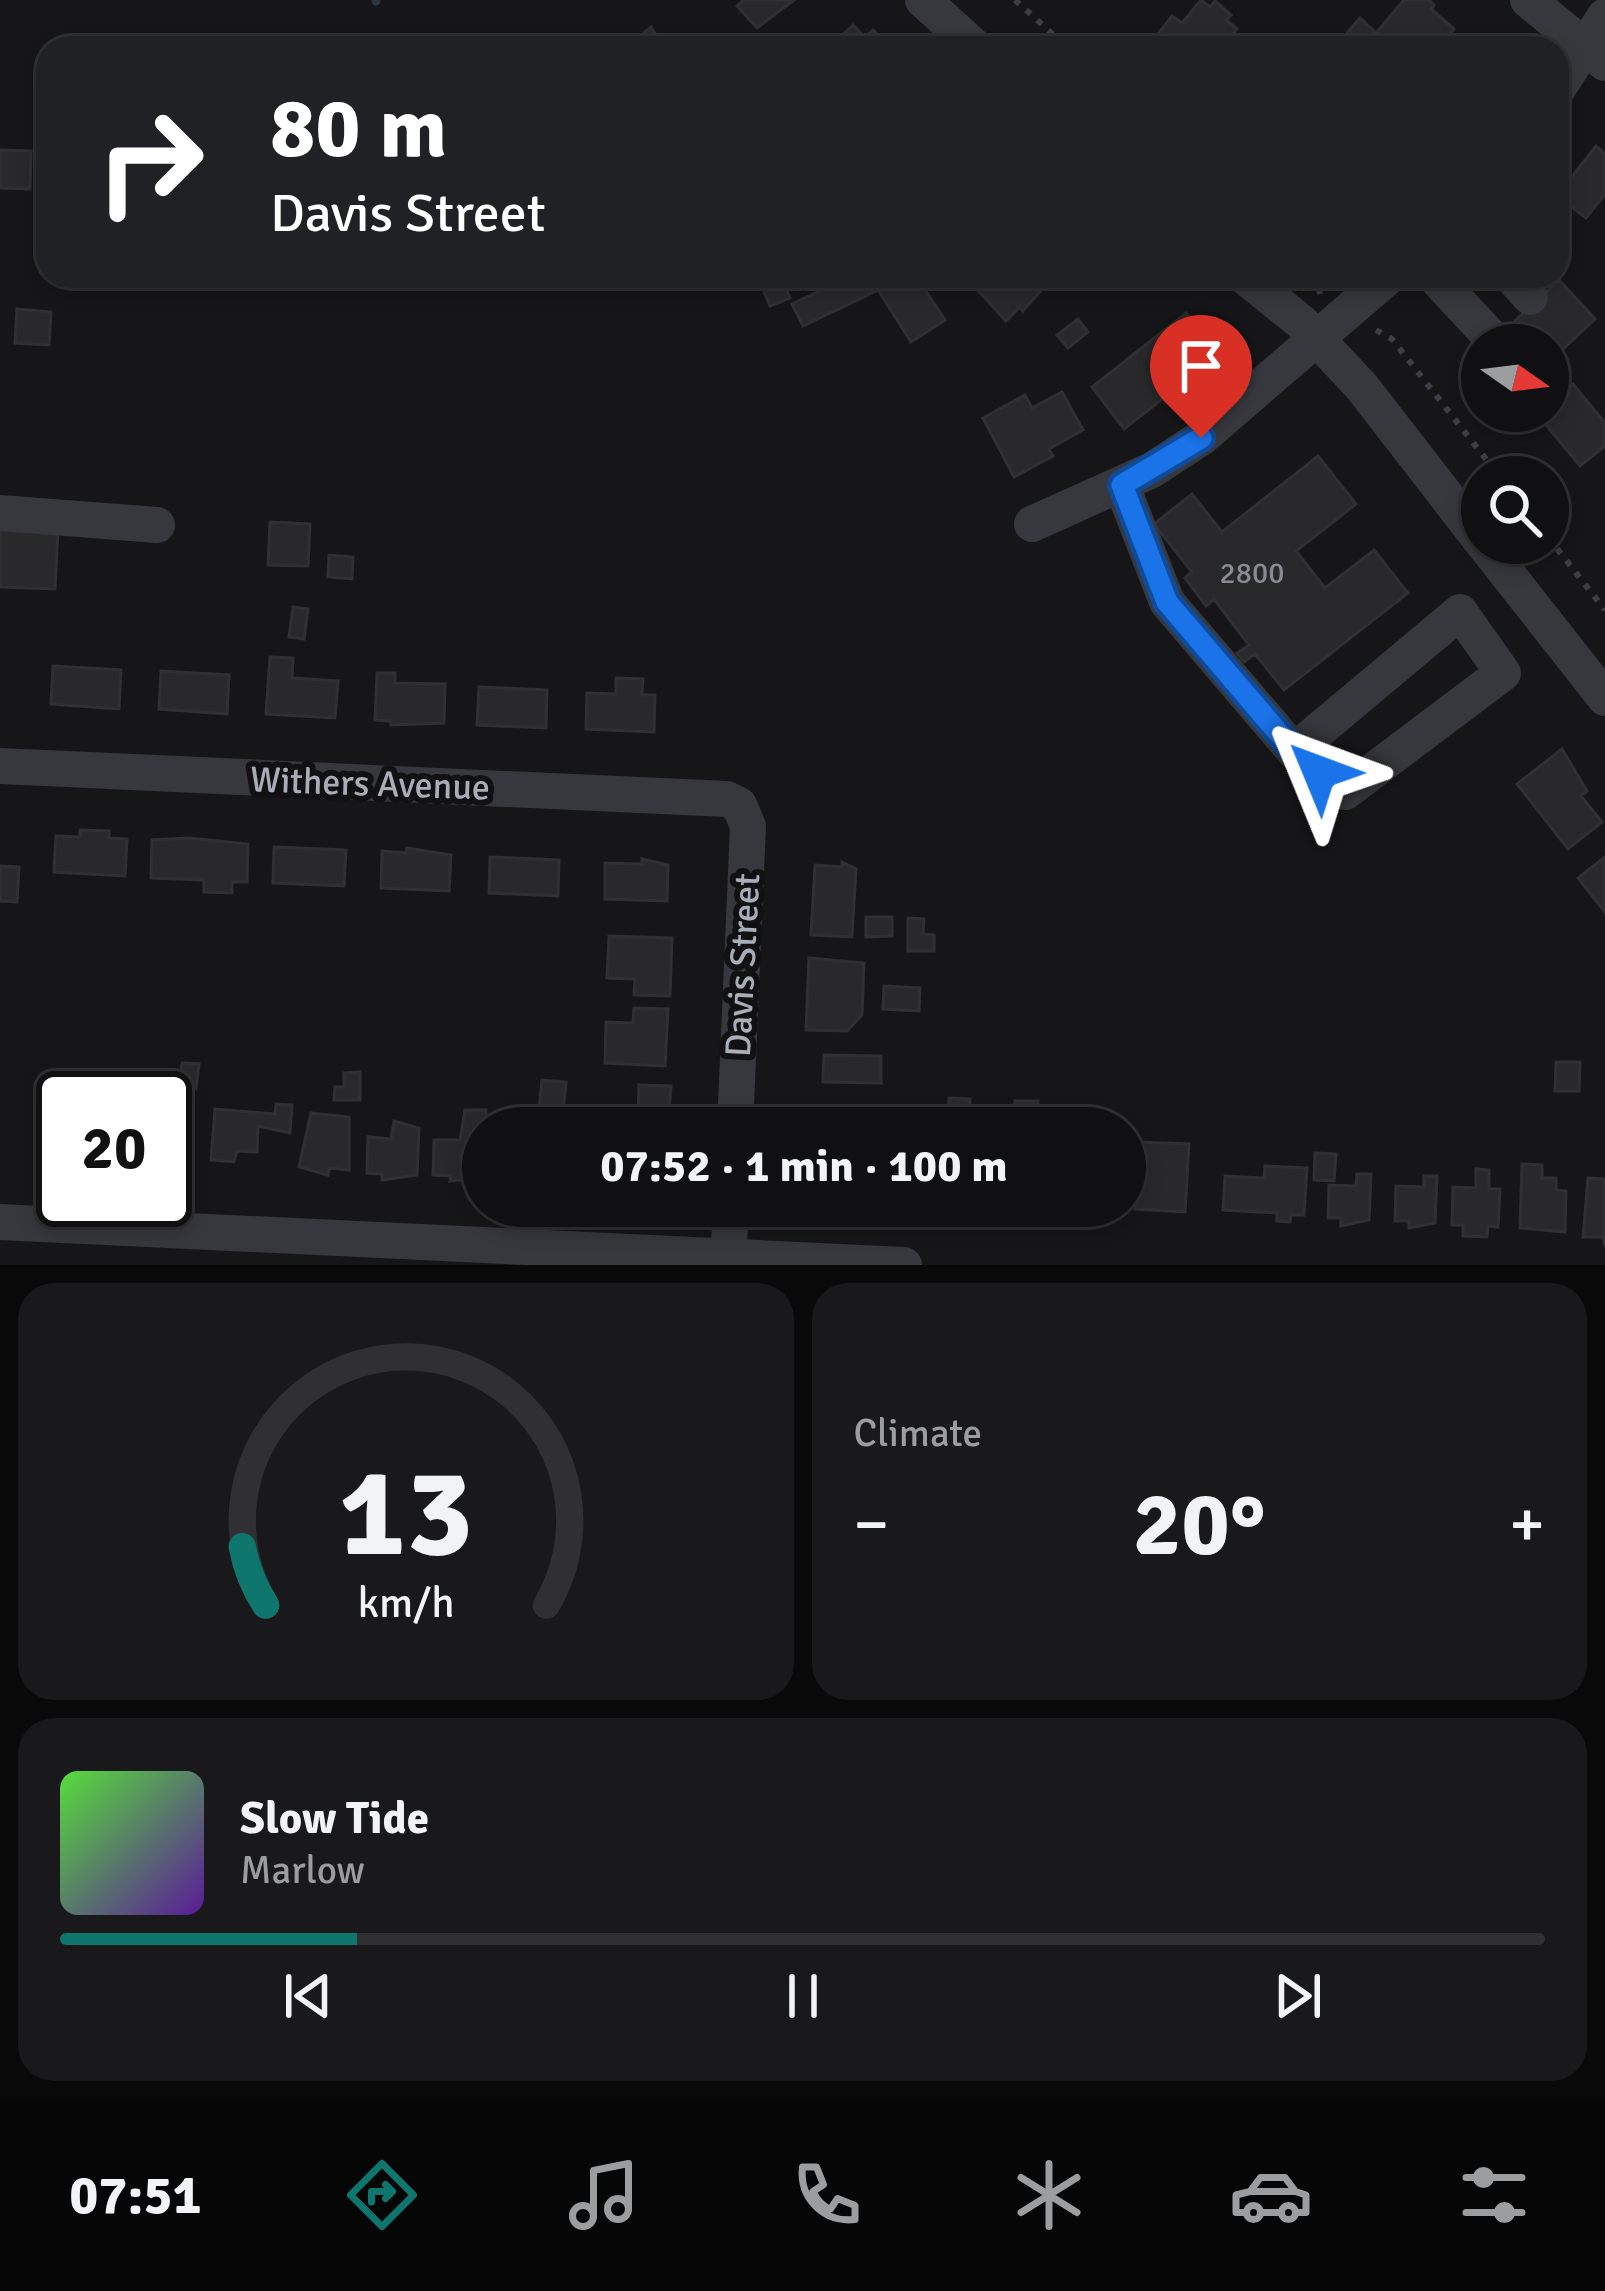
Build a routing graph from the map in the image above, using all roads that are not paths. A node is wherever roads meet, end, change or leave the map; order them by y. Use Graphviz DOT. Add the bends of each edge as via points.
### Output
graph roads {
  1 [pos="922,0"];
  2 [pos="1528,0"];
  3 [pos="1605,16"];
  4 [pos="962,36"];
  5 [pos="1596,56"];
  6 [pos="1569,80"];
  7 [pos="1258,288"];
  8 [pos="1375,288"];
  9 [pos="1445,288"];
  10 [pos="1479,324"];
  11 [pos="1318,338"];
  12 [pos="1122,485"];
  13 [pos="0,514"];
  14 [pos="1461,516"];
  15 [pos="1032,524"];
  16 [pos="157,525"];
  17 [pos="1484,564"];
  18 [pos="1499,564"];
  19 [pos="1460,612"];
  20 [pos="1554,633"];
  21 [pos="1503,673"];
  22 [pos="1605,698"];
  23 [pos="1294,751"];
  24 [pos="0,766"];
  25 [pos="739,805"];
  26 [pos="736,1107"];
  27 [pos="0,1222"];
  28 [pos="730,1227"];
  29 [pos="729,1261"];
  30 [pos="904,1265"];
  1 -- 4 [label="street"];
  2 -- 5 [label="street"];
  3 -- 5 [label="street"];
  5 -- 6 [label="street"];
  7 -- 11 [label="street"];
  8 -- 11 [label="street"];
  9 -- 10 [label="street"];
  11 -- 12 [label="street" via="1201,438"];
  11 -- 14 [label="street"];
  12 -- 15 [label="street"];
  12 -- 23 [label="street" via="1167,602"];
  13 -- 16 [label="street"];
  17 -- 19 [label="street"];
  18 -- 20 [label="street"];
  19 -- 21 [label="street"];
  19 -- 23 [label="street"];
  20 -- 21 [label="street"];
  20 -- 22 [label="street"];
  21 -- 23 [label="street" via="1345,792"];
  24 -- 25 [label="street, Withers Avenue"];
  25 -- 26 [label="street, Davis Street" via="748,826 747,944"];
  27 -- 29 [label="street"];
  28 -- 29 [label="street"];
  29 -- 30 [label="street"];
}
